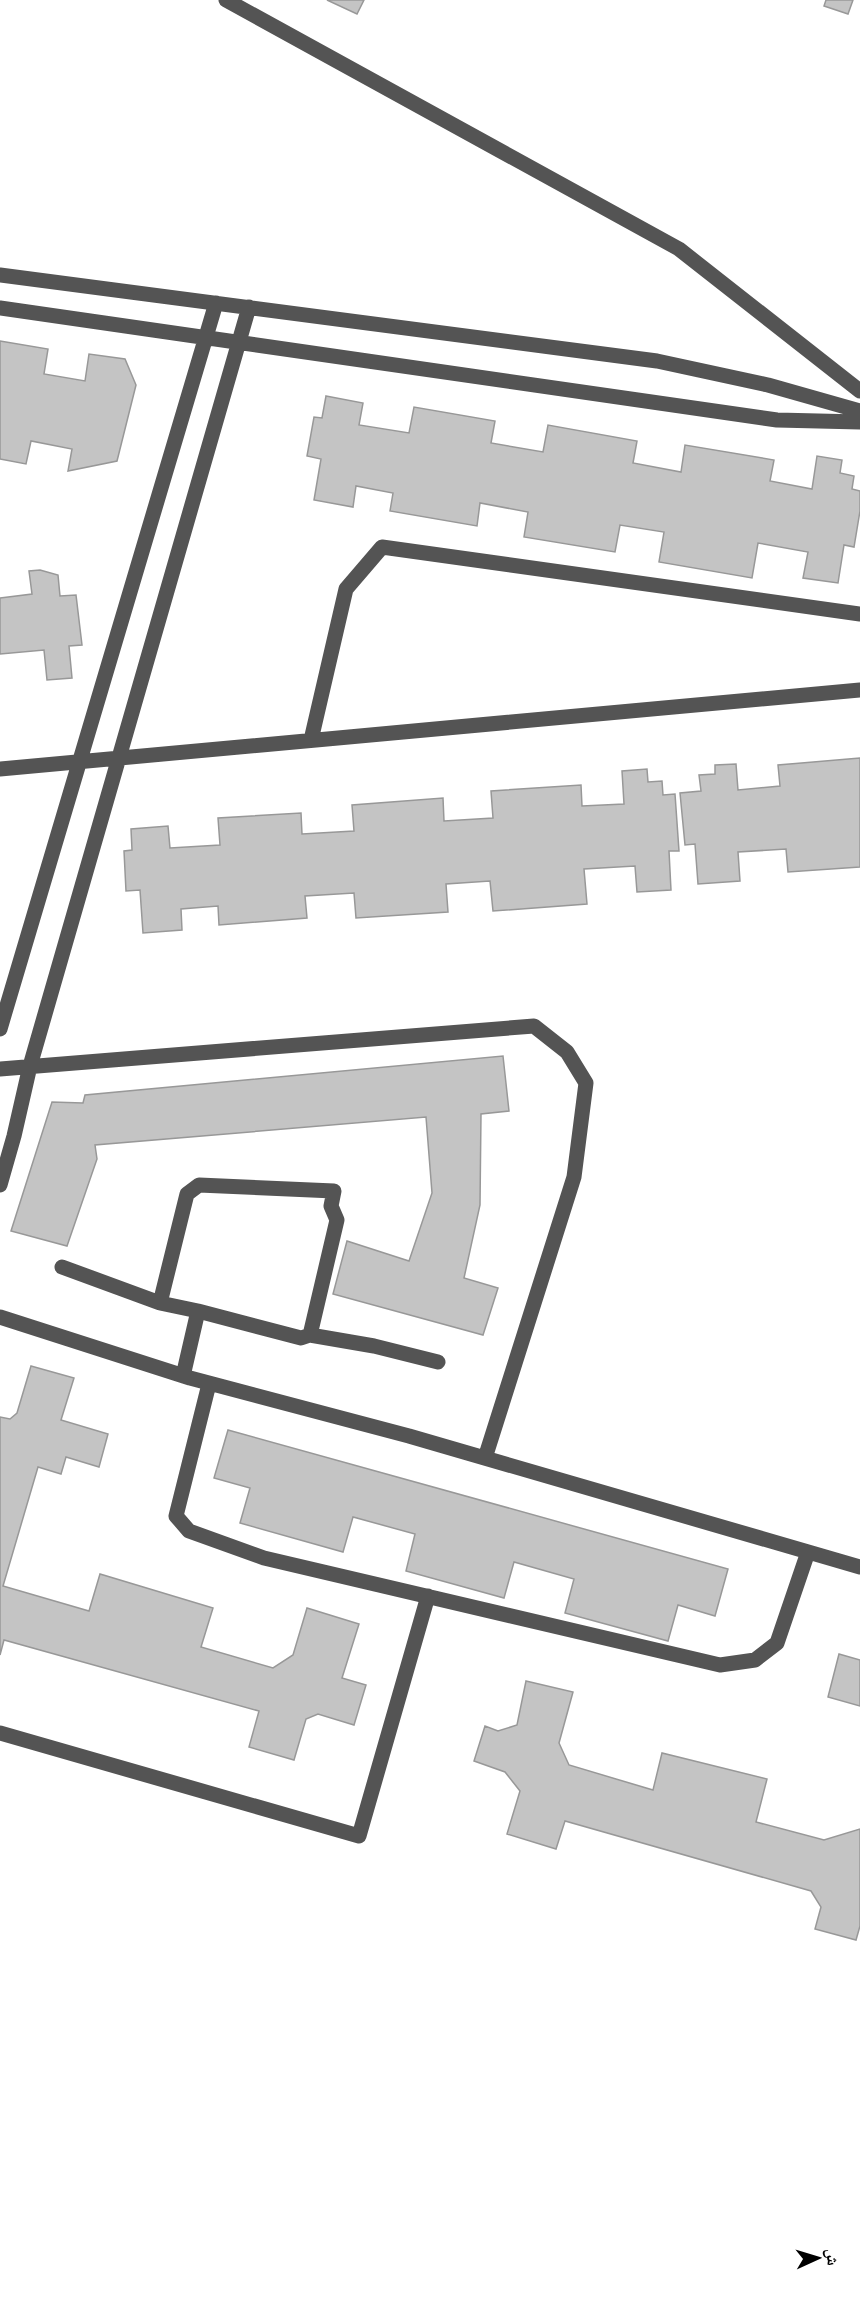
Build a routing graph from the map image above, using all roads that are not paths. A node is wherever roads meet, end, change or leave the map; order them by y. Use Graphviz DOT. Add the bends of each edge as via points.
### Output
graph roads {
  1 [pos="226,0"];
  2 [pos="0,275"];
  3 [pos="216,303"];
  4 [pos="0,308"];
  5 [pos="249,308"];
  6 [pos="205,339"];
  7 [pos="239,343"];
  8 [pos="860,391"];
  9 [pos="860,411"];
  10 [pos="860,422"];
  11 [pos="860,614"];
  12 [pos="860,690"];
  13 [pos="312,740"];
  14 [pos="118,758"];
  15 [pos="80,761"];
  16 [pos="0,769"];
  17 [pos="0,1029"];
  18 [pos="30,1066"];
  19 [pos="0,1069"];
  20 [pos="0,1185"];
  21 [pos="62,1267"];
  22 [pos="160,1303"];
  23 [pos="198,1311"];
  24 [pos="0,1317"];
  25 [pos="310,1335"];
  26 [pos="438,1362"];
  27 [pos="183,1376"];
  28 [pos="209,1383"];
  29 [pos="484,1458"];
  30 [pos="808,1552"];
  31 [pos="860,1567"];
  32 [pos="428,1596"];
  33 [pos="0,1734"];
  1 -- 8 [label="street" via="679,249"];
  2 -- 3 [label="street"];
  3 -- 5 [label="street"];
  3 -- 6 [label="street"];
  4 -- 6 [label="street"];
  5 -- 7 [label="street"];
  5 -- 9 [label="street" via="657,360"];
  6 -- 7 [label="street"];
  6 -- 15 [label="street"];
  7 -- 10 [label="street" via="777,420"];
  7 -- 14 [label="street"];
  11 -- 13 [label="street" via="382,548 346,589"];
  12 -- 13 [label="street"];
  13 -- 14 [label="street"];
  14 -- 15 [label="street"];
  14 -- 18 [label="street"];
  15 -- 16 [label="street"];
  15 -- 17 [label="street"];
  18 -- 19 [label="street"];
  18 -- 20 [label="street"];
  18 -- 29 [label="street" via="534,1026 567,1052 586,1083 574,1178"];
  21 -- 22 [label="street"];
  22 -- 23 [label="street"];
  22 -- 25 [label="street" via="187,1194 199,1185 334,1191 331,1206 337,1220"];
  23 -- 25 [label="street" via="301,1338"];
  23 -- 27 [label="street"];
  24 -- 27 [label="street"];
  25 -- 26 [label="street"];
  27 -- 28 [label="street"];
  28 -- 29 [label="street"];
  28 -- 32 [label="street" via="176,1516 189,1531 264,1558"];
  29 -- 30 [label="street"];
  30 -- 31 [label="street"];
  30 -- 32 [label="street" via="777,1644 755,1660 720,1665"];
  32 -- 33 [label="street" via="359,1836"];
}
